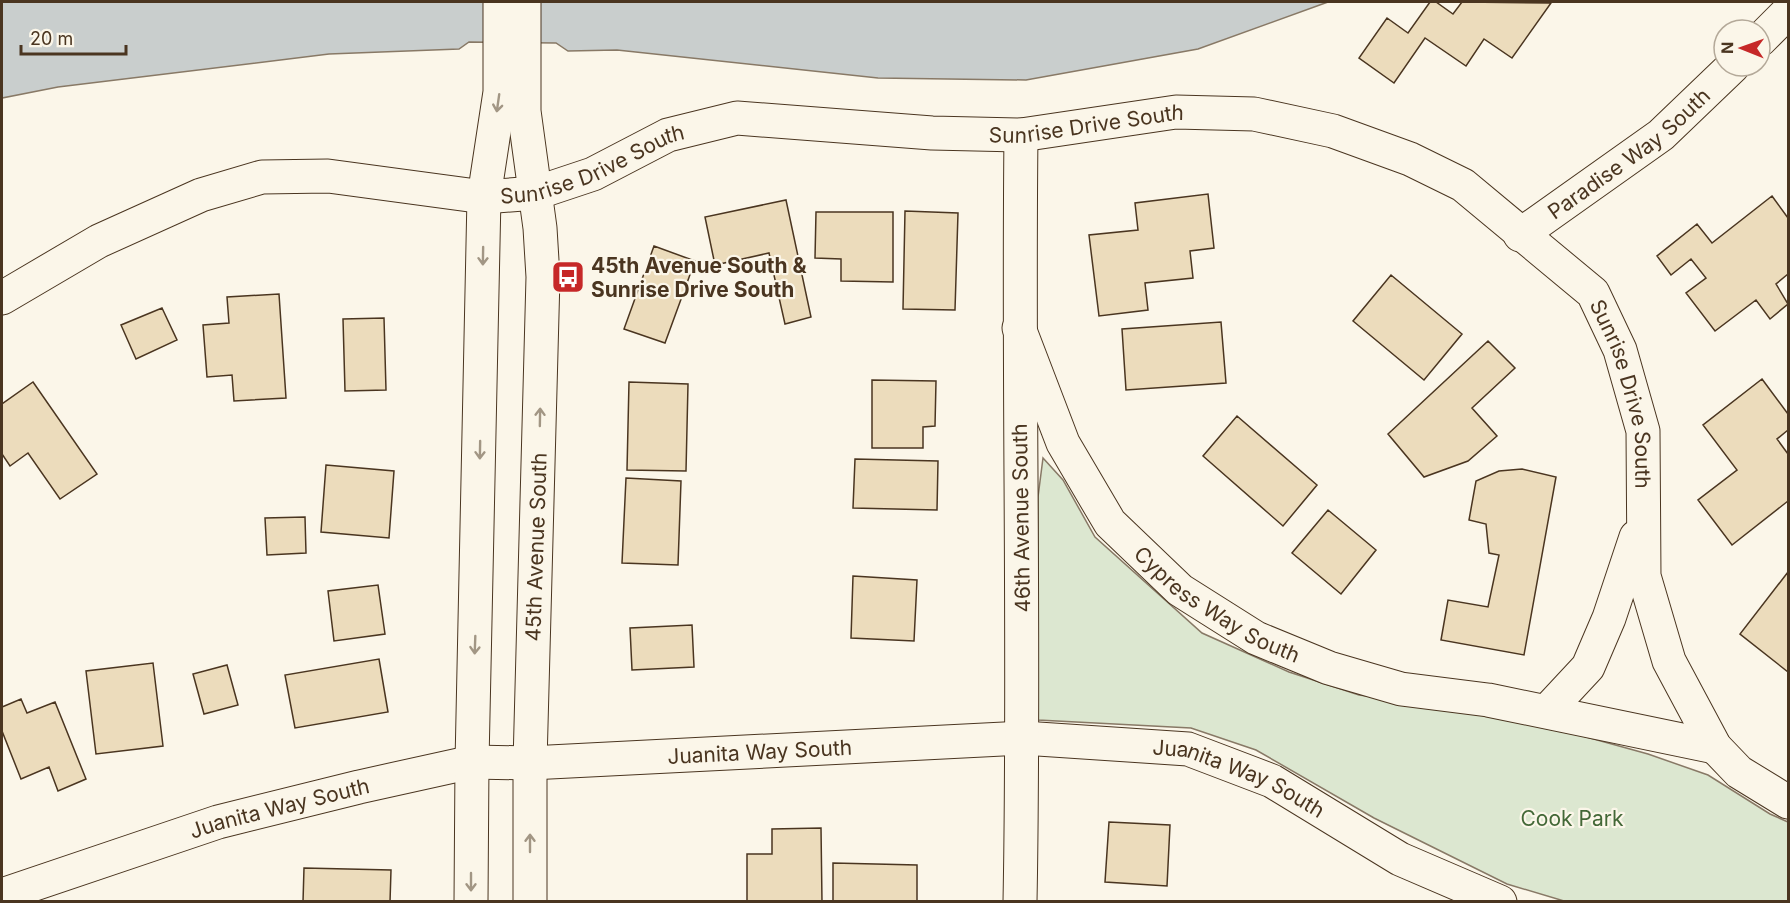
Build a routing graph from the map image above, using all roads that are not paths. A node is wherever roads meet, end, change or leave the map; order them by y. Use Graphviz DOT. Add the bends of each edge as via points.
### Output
graph roads {
  1 [pos="500,2"];
  2 [pos="524,2"];
  3 [pos="1788,12"];
  4 [pos="1772,28"];
  5 [pos="512,45"];
  6 [pos="1720,78"];
  7 [pos="1021,135"];
  8 [pos="536,193"];
  9 [pos="484,197"];
  10 [pos="1520,235"];
  11 [pos="2,298"];
  12 [pos="1019,328"];
  13 [pos="1643,515"];
  14 [pos="1547,711"];
  15 [pos="1023,738"];
  16 [pos="1715,747"];
  17 [pos="472,762"];
  18 [pos="530,763"];
  19 [pos="1788,802"];
  20 [pos="2,895"];
  21 [pos="471,902"];
  22 [pos="530,902"];
  23 [pos="1020,902"];
  24 [pos="1500,902"];
  1 -- 5 [label="street"];
  2 -- 5 [label="street"];
  3 -- 4 [label="street"];
  5 -- 8 [label="street, 45th Avenue South"];
  5 -- 9 [label="street, one-way" via="500,92"];
  6 -- 10 [label="street, Paradise Way South" via="1661,135"];
  7 -- 8 [label="street, Sunrise Drive South" via="932,133 737,118 668,135 593,174"];
  7 -- 10 [label="street, Sunrise Drive South" via="1176,112 1254,114 1333,131 1410,159 1463,185"];
  7 -- 12 [label="street, 46th Avenue South"];
  8 -- 9 [label="street, Sunrise Drive South"];
  18 -- 8 [label="street, 45th Avenue South, one-way" via="543,277"];
  9 -- 11 [label="street, Sunrise Drive South" via="328,176 262,177 201,195 109,237"];
  9 -- 17 [label="street, one-way"];
  10 -- 13 [label="street, Sunrise Drive South" via="1593,293 1620,350 1643,431"];
  12 -- 14 [label="street, Cypress Way South" via="1063,443 1110,523 1180,590 1256,638 1329,668 1401,689 1488,699"];
  12 -- 15 [label="street, 46th Avenue South"];
  13 -- 14 [label="street" via="1610,618 1588,667"];
  13 -- 16 [label="street, Sunrise Drive South" via="1644,576 1669,661"];
  14 -- 16 [label="street, Cypress Way South"];
  15 -- 18 [label="street, Juanita Way South"];
  15 -- 23 [label="street, 46th Avenue South"];
  15 -- 24 [label="street, Juanita Way South" via="1188,749 1272,781 1400,859"];
  16 -- 19 [label="street, Sunrise Drive South" via="1739,772"];
  17 -- 18 [label="street, Juanita Way South"];
  17 -- 20 [label="street, Juanita Way South" via="218,822"];
  17 -- 21 [label="street, one-way"];
  22 -- 18 [label="street, 45th Avenue South, one-way"];
}
